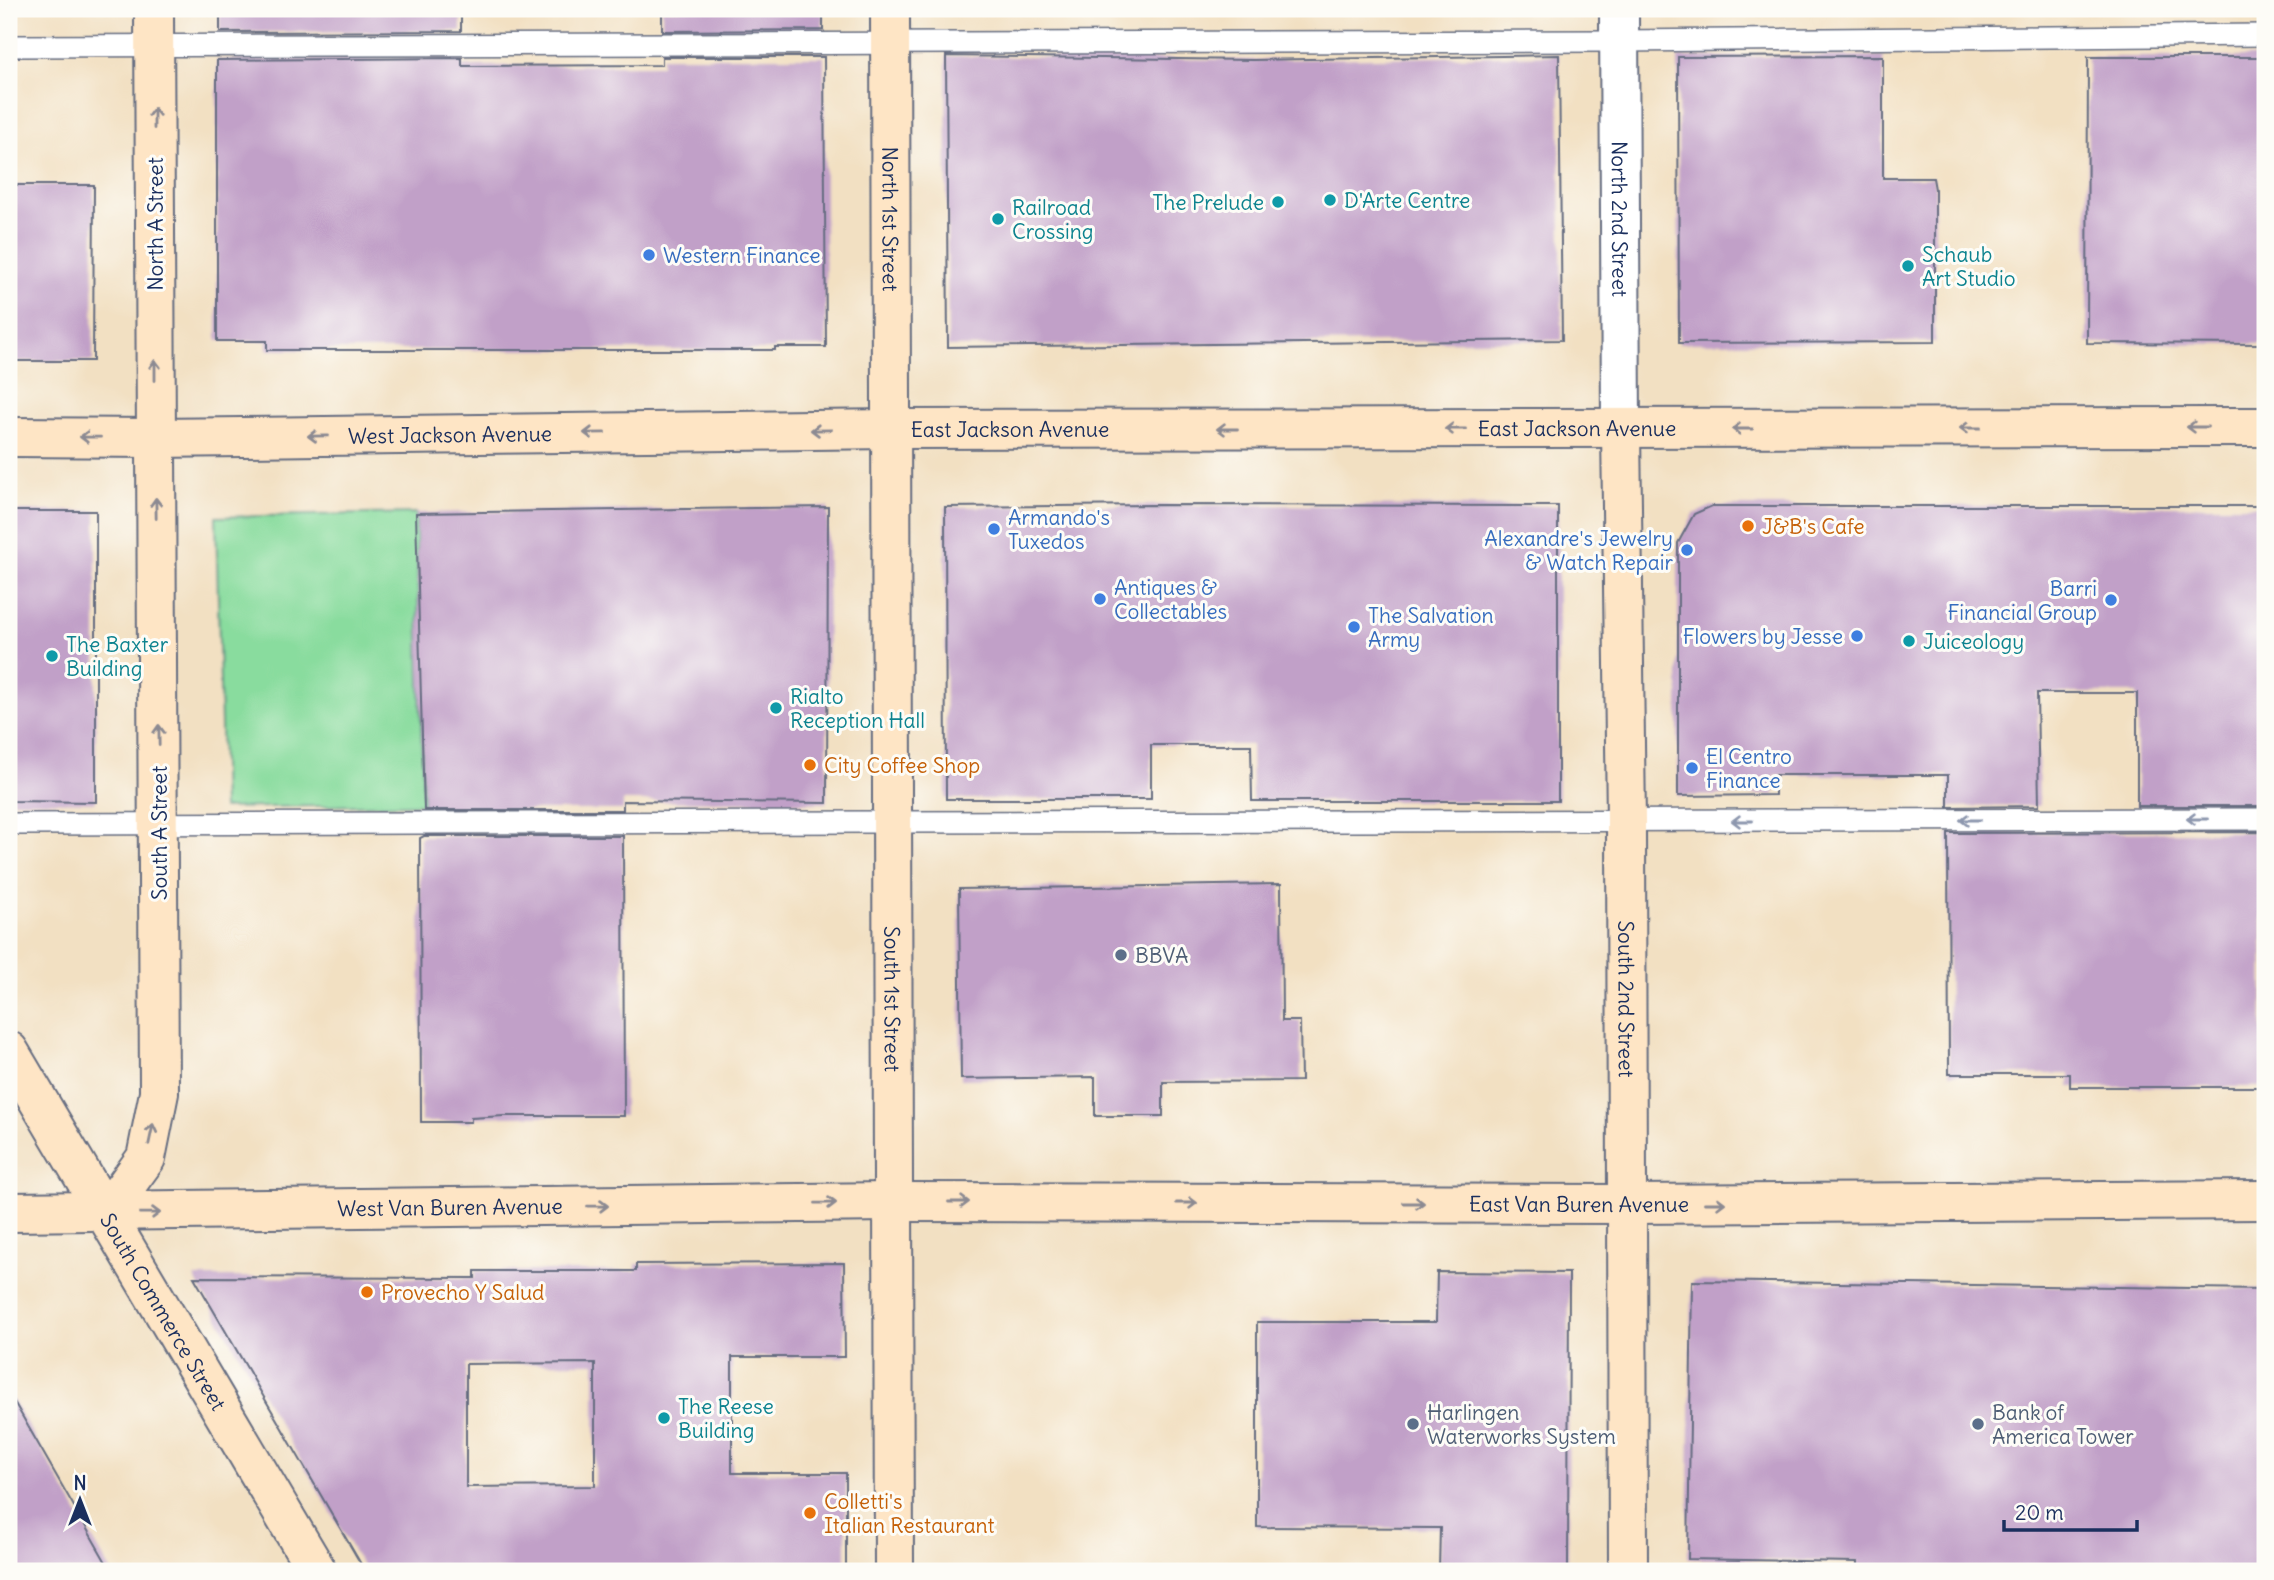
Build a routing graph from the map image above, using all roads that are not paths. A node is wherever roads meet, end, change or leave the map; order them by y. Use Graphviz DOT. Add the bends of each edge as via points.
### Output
graph roads {
  1 [pos="1619,25"];
  2 [pos="890,26"];
  3 [pos="154,27"];
  4 [pos="2265,35"];
  5 [pos="9,46"];
  6 [pos="2265,427"];
  7 [pos="890,429"];
  8 [pos="1621,429"];
  9 [pos="9,437"];
  10 [pos="155,438"];
  11 [pos="2265,819"];
  12 [pos="1626,821"];
  13 [pos="890,822"];
  14 [pos="9,824"];
  15 [pos="160,824"];
  16 [pos="9,1051"];
  17 [pos="2265,1200"];
  18 [pos="891,1202"];
  19 [pos="1628,1204"];
  20 [pos="9,1212"];
  21 [pos="106,1213"];
  22 [pos="317,1571"];
  23 [pos="894,1571"];
  24 [pos="1628,1571"];
  1 -- 2 [label="lane"];
  1 -- 4 [label="lane"];
  1 -- 8 [label="street, North 2nd Street"];
  2 -- 3 [label="lane"];
  2 -- 7 [label="street, North 1st Street"];
  3 -- 5 [label="lane"];
  10 -- 3 [label="street, North A Street, one-way"];
  6 -- 8 [label="street, East Jackson Avenue, one-way"];
  8 -- 7 [label="street, East Jackson Avenue, one-way"];
  7 -- 10 [label="street, West Jackson Avenue, one-way"];
  7 -- 13 [label="street, South 1st Street"];
  8 -- 12 [label="street, South 2nd Street"];
  10 -- 9 [label="street, West Jackson Avenue, one-way"];
  15 -- 10 [label="street, South A Street, one-way"];
  11 -- 12 [label="lane, one-way"];
  12 -- 13 [label="lane"];
  12 -- 19 [label="street, South 2nd Street"];
  13 -- 15 [label="lane"];
  13 -- 18 [label="street, South 1st Street"];
  14 -- 15 [label="lane"];
  21 -- 15 [label="street, South A Street, one-way" via="146,1158 159,1093"];
  16 -- 21 [label="street, South Commerce Street"];
  19 -- 17 [label="street, East Van Buren Avenue, one-way"];
  18 -- 19 [label="street, East Van Buren Avenue, one-way"];
  21 -- 18 [label="street, West Van Buren Avenue, one-way"];
  18 -- 23 [label="street, South 1st Street"];
  19 -- 24 [label="street, South 2nd Street"];
  20 -- 21 [label="street, West Van Buren Avenue"];
  21 -- 22 [label="street, South Commerce Street"];
}
